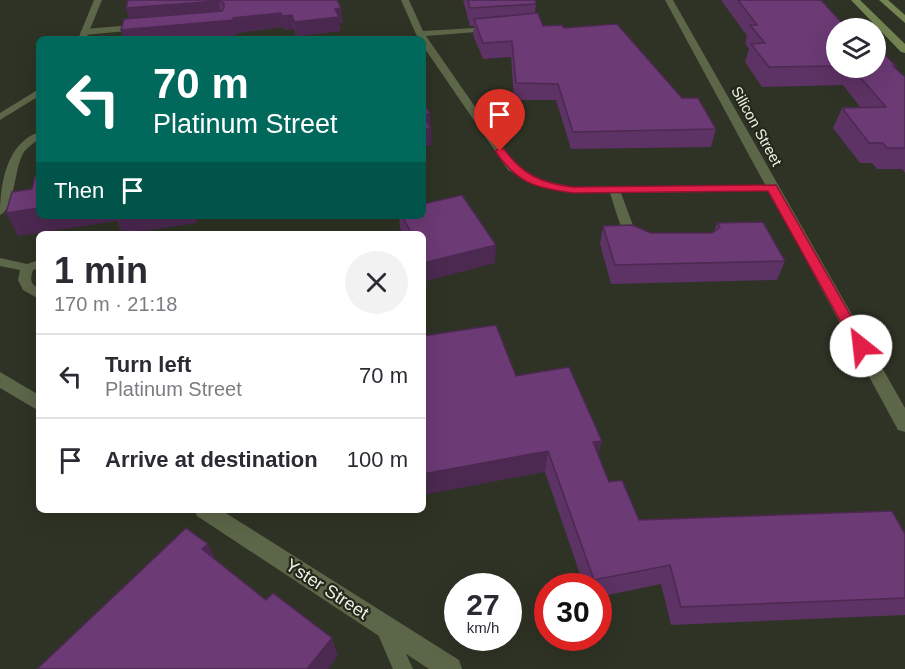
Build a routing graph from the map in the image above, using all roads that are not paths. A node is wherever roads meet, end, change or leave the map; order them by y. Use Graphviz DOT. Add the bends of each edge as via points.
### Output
graph roads {
  1 [pos="98,0"];
  2 [pos="405,0"];
  3 [pos="669,0"];
  4 [pos="855,0"];
  5 [pos="883,0"];
  6 [pos="905,20"];
  7 [pos="154,27"];
  8 [pos="499,28"];
  9 [pos="84,36"];
  10 [pos="421,36"];
  11 [pos="426,37"];
  12 [pos="426,44"];
  13 [pos="905,50"];
  14 [pos="36,94"];
  15 [pos="0,117"];
  16 [pos="36,136"];
  17 [pos="772,188"];
  18 [pos="614,189"];
  19 [pos="21,202"];
  20 [pos="1,209"];
  21 [pos="646,245"];
  22 [pos="0,262"];
  23 [pos="33,266"];
  24 [pos="36,293"];
  25 [pos="0,379"];
  26 [pos="36,402"];
  27 [pos="905,425"];
  28 [pos="209,513"];
  29 [pos="384,626"];
  30 [pos="403,669"];
  31 [pos="450,669"];
  1 -- 9 [label="lane"];
  2 -- 10 [label="lane"];
  3 -- 17 [label="street, Silicon Street"];
  4 -- 13 [label="main road"];
  5 -- 6 [label="main road"];
  7 -- 9 [label="street"];
  8 -- 11 [label="lane"];
  12 -- 18 [label="lane" via="512,168 555,188"];
  14 -- 15 [label="lane"];
  16 -- 20 [label="lane" via="14,159"];
  17 -- 18 [label="lane"];
  17 -- 27 [label="street, Silicon Street"];
  18 -- 21 [label="lane" via="632,238"];
  19 -- 20 [label="lane"];
  22 -- 23 [label="lane"];
  23 -- 24 [label="lane" via="24,280"];
  25 -- 26 [label="street"];
  28 -- 29 [label="street, Yster Street"];
  29 -- 30 [label="lane"];
  29 -- 31 [label="street, Yster Street"];
}
